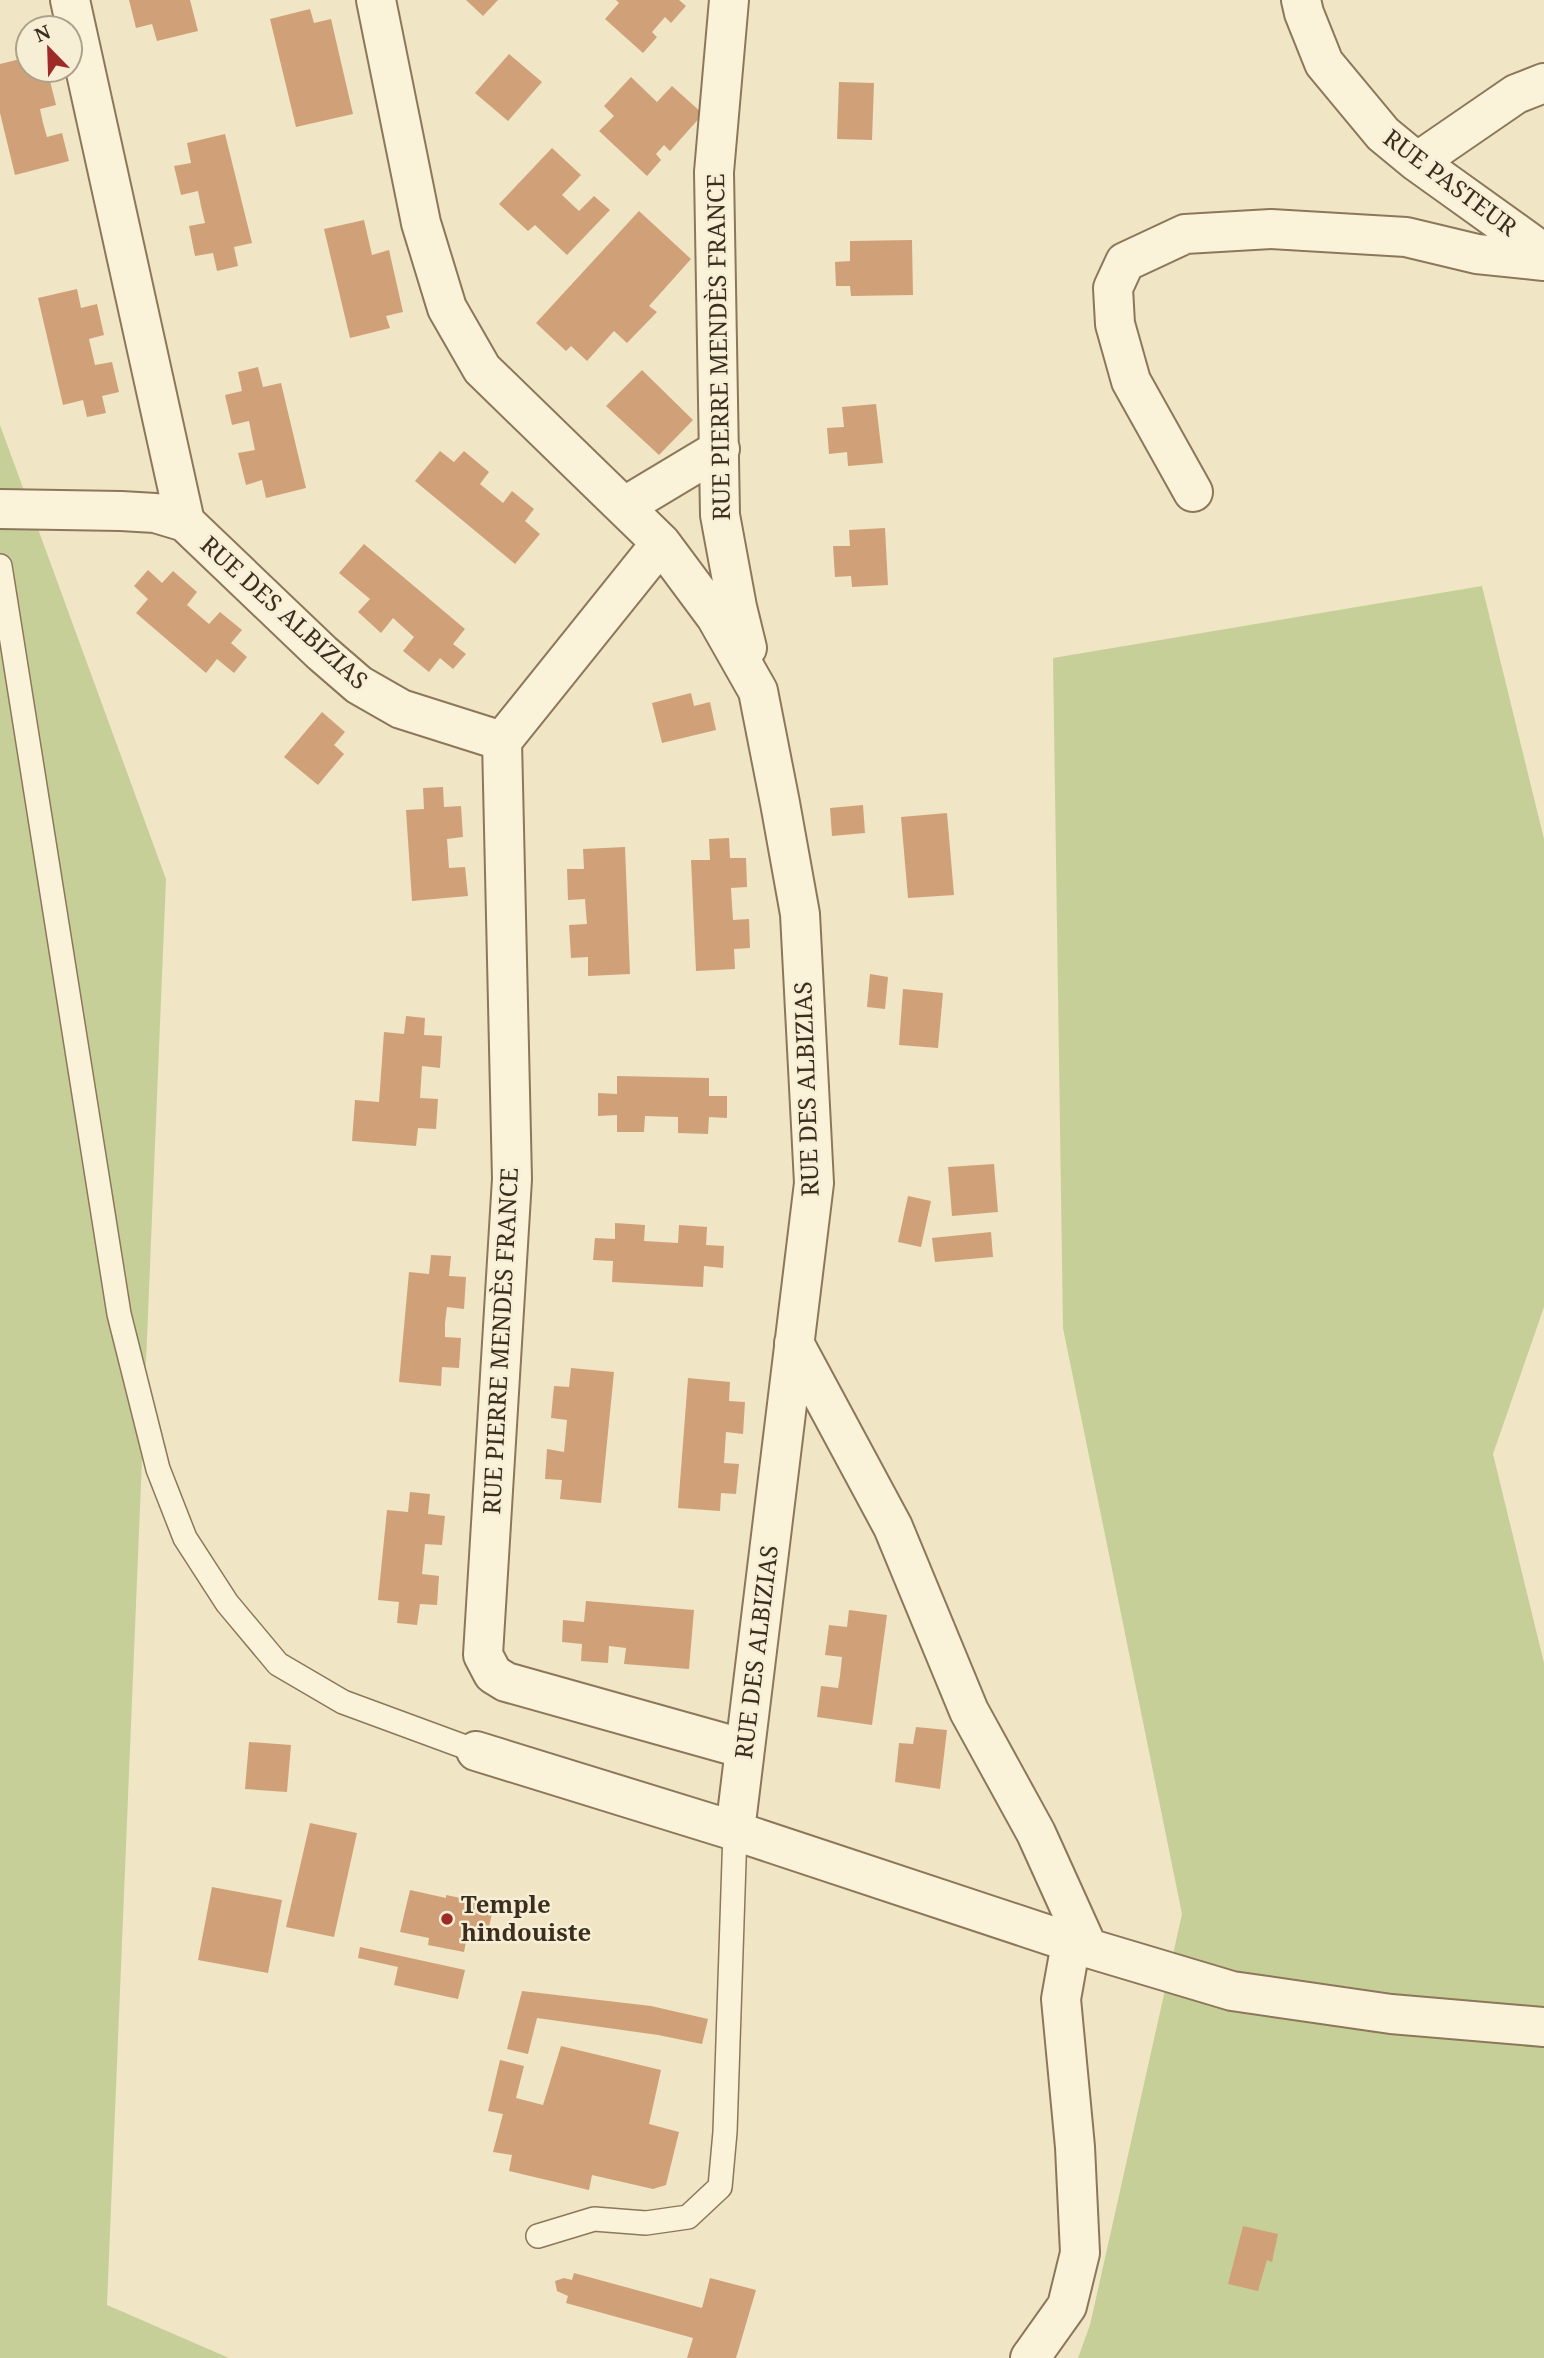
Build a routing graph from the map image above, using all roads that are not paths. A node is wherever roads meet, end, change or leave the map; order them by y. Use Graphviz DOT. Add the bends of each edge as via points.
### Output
graph roads {
  1 [pos="69,0"];
  2 [pos="376,0"];
  3 [pos="729,0"];
  4 [pos="1301,0"];
  5 [pos="1544,83"];
  6 [pos="1417,162"];
  7 [pos="1544,253"];
  8 [pos="1544,261"];
  9 [pos="720,449"];
  10 [pos="1193,492"];
  11 [pos="625,506"];
  12 [pos="0,509"];
  13 [pos="185,522"];
  14 [pos="661,543"];
  15 [pos="0,566"];
  16 [pos="758,691"];
  17 [pos="502,741"];
  18 [pos="794,1343"];
  19 [pos="745,1749"];
  20 [pos="476,1751"];
  21 [pos="735,1831"];
  22 [pos="1080,1945"];
  23 [pos="1544,2027"];
  24 [pos="538,2236"];
  25 [pos="1030,2358"];
  1 -- 13 [label="street, RUE DES ALBIZIAS"];
  2 -- 11 [label="street, RUE DES ALBIZIAS" via="421,223 447,308 482,369"];
  3 -- 9 [label="street, RUE PIERRE MENDÈS FRANCE" via="714,172"];
  4 -- 6 [label="street, RUE PASTEUR" via="1324,63 1383,134"];
  5 -- 6 [label="street" via="1516,94"];
  6 -- 7 [label="street, RUE PASTEUR"];
  8 -- 10 [label="street" via="1477,254 1406,237 1271,229 1185,234 1125,262 1113,288 1115,324 1131,381"];
  9 -- 11 [label="street"];
  9 -- 16 [label="street, RUE PIERRE MENDÈS FRANCE" via="720,515"];
  11 -- 14 [label="street, RUE DES ALBIZIAS"];
  12 -- 13 [label="street, RUE DES ALBIZIAS" via="121,510"];
  13 -- 17 [label="street, RUE DES ALBIZIAS" via="359,685 401,709"];
  14 -- 16 [label="street, RUE DES ALBIZIAS" via="716,617"];
  14 -- 17 [label="street"];
  15 -- 20 [label="lane" via="119,1314 158,1469 185,1538 227,1603 278,1664 344,1702"];
  16 -- 18 [label="street, RUE DES ALBIZIAS" via="800,914 814,1184"];
  17 -- 19 [label="street, RUE PIERRE MENDÈS FRANCE" via="512,1179 483,1655 493,1674 506,1682"];
  18 -- 19 [label="street, RUE DES ALBIZIAS"];
  18 -- 22 [label="street" via="892,1527 969,1711 1036,1833"];
  19 -- 21 [label="street, RUE DES ALBIZIAS"];
  20 -- 21 [label="street"];
  21 -- 22 [label="street"];
  21 -- 24 [label="lane" via="720,2188 688,2217 646,2223 594,2218"];
  22 -- 23 [label="street" via="1232,1991 1391,2014"];
  22 -- 25 [label="street" via="1061,1999 1076,2147 1080,2253 1067,2306"];
}
